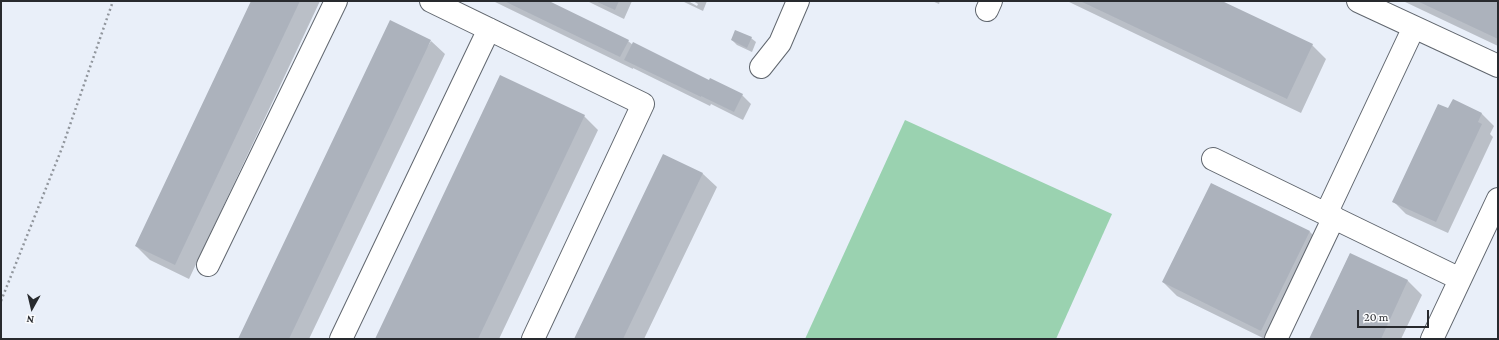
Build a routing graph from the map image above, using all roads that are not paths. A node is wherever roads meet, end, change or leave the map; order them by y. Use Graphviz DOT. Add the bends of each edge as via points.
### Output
graph roads {
  1 [pos="336,1"];
  2 [pos="431,1"];
  3 [pos="798,1"];
  4 [pos="1358,1"];
  5 [pos="1414,27"];
  6 [pos="489,29"];
  7 [pos="761,66"];
  8 [pos="1498,66"];
  9 [pos="1213,159"];
  10 [pos="1498,199"];
  11 [pos="1330,216"];
  12 [pos="208,265"];
  13 [pos="1460,279"];
  14 [pos="341,339"];
  15 [pos="533,339"];
  16 [pos="1276,339"];
  17 [pos="1432,339"];
  1 -- 12 [label="lane"];
  2 -- 6 [label="lane"];
  3 -- 7 [label="lane" via="780,43"];
  4 -- 5 [label="lane"];
  5 -- 8 [label="lane"];
  5 -- 11 [label="lane"];
  6 -- 14 [label="lane"];
  6 -- 15 [label="lane" via="643,104"];
  9 -- 11 [label="lane"];
  10 -- 13 [label="lane"];
  11 -- 13 [label="lane"];
  11 -- 16 [label="lane"];
  13 -- 17 [label="lane"];
}
